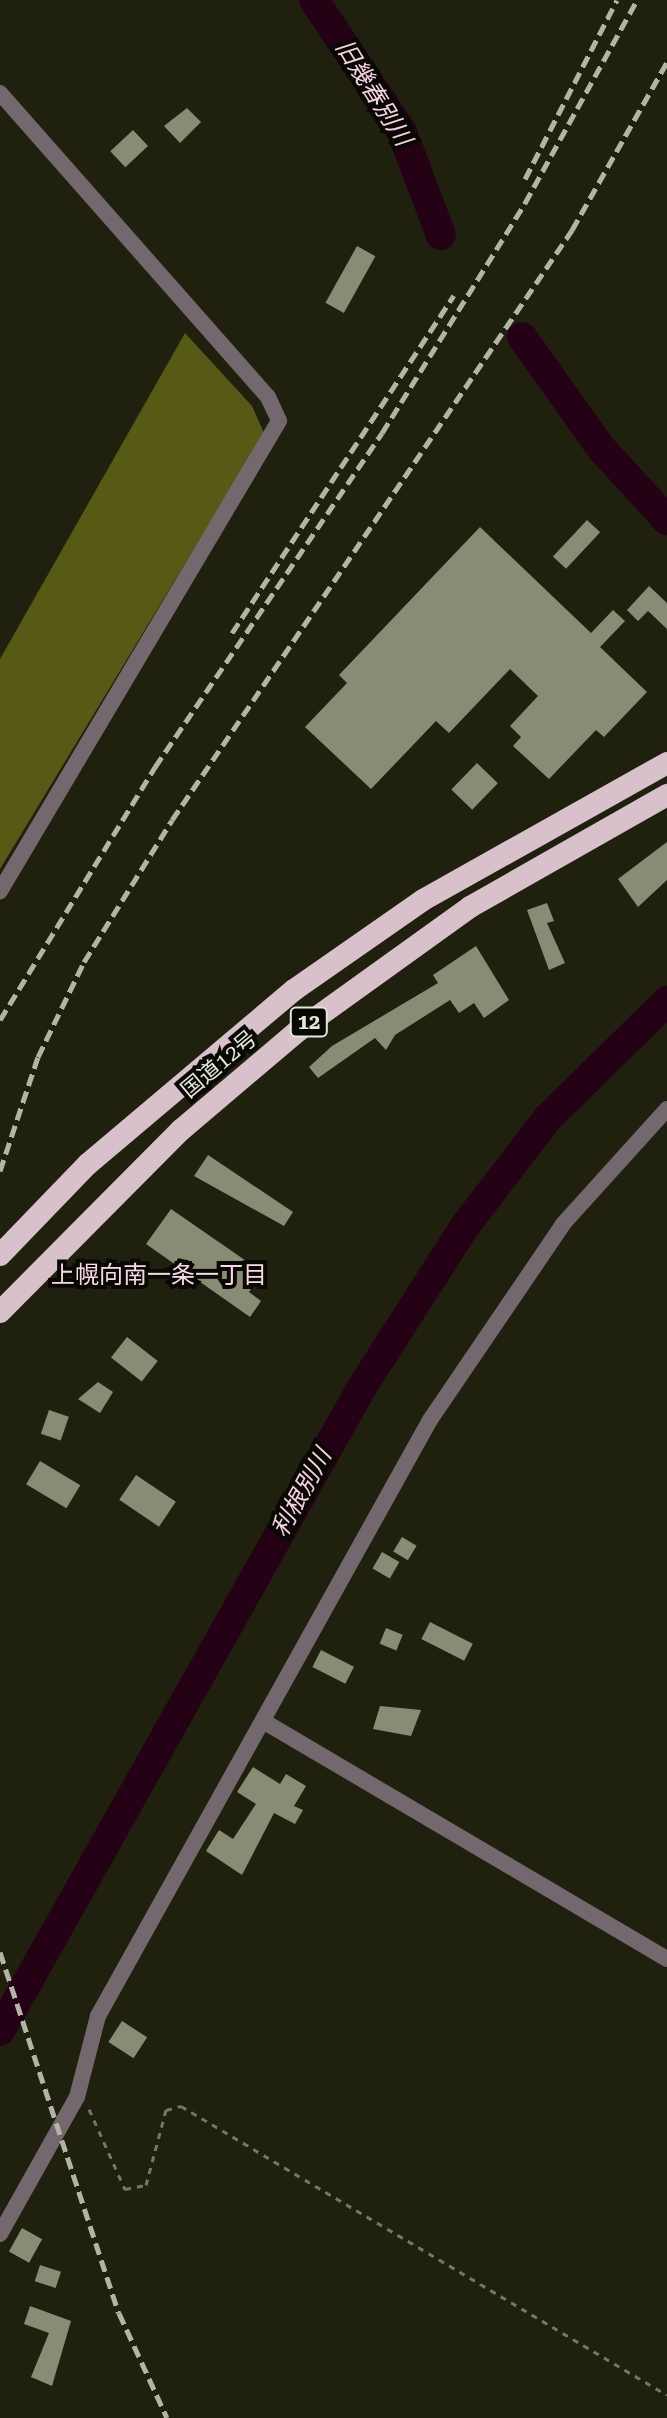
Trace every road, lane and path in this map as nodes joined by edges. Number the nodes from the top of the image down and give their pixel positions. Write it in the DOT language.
graph roads {
  1 [pos="0,93"];
  2 [pos="667,763"];
  3 [pos="667,795"];
  4 [pos="0,891"];
  5 [pos="667,1109"];
  6 [pos="0,1255"];
  7 [pos="0,1312"];
  8 [pos="263,1721"];
  9 [pos="667,1959"];
  10 [pos="79,2087"];
  11 [pos="0,2234"];
  12 [pos="667,2395"];
  1 -- 4 [label="street"];
  2 -- 6 [label="highway, 国道12号 / 12"];
  3 -- 7 [label="highway, 国道12号 / 12"];
  5 -- 8 [label="street"];
  8 -- 9 [label="street"];
  8 -- 10 [label="street"];
  10 -- 11 [label="street"];
  10 -- 12 [label="path"];
}
